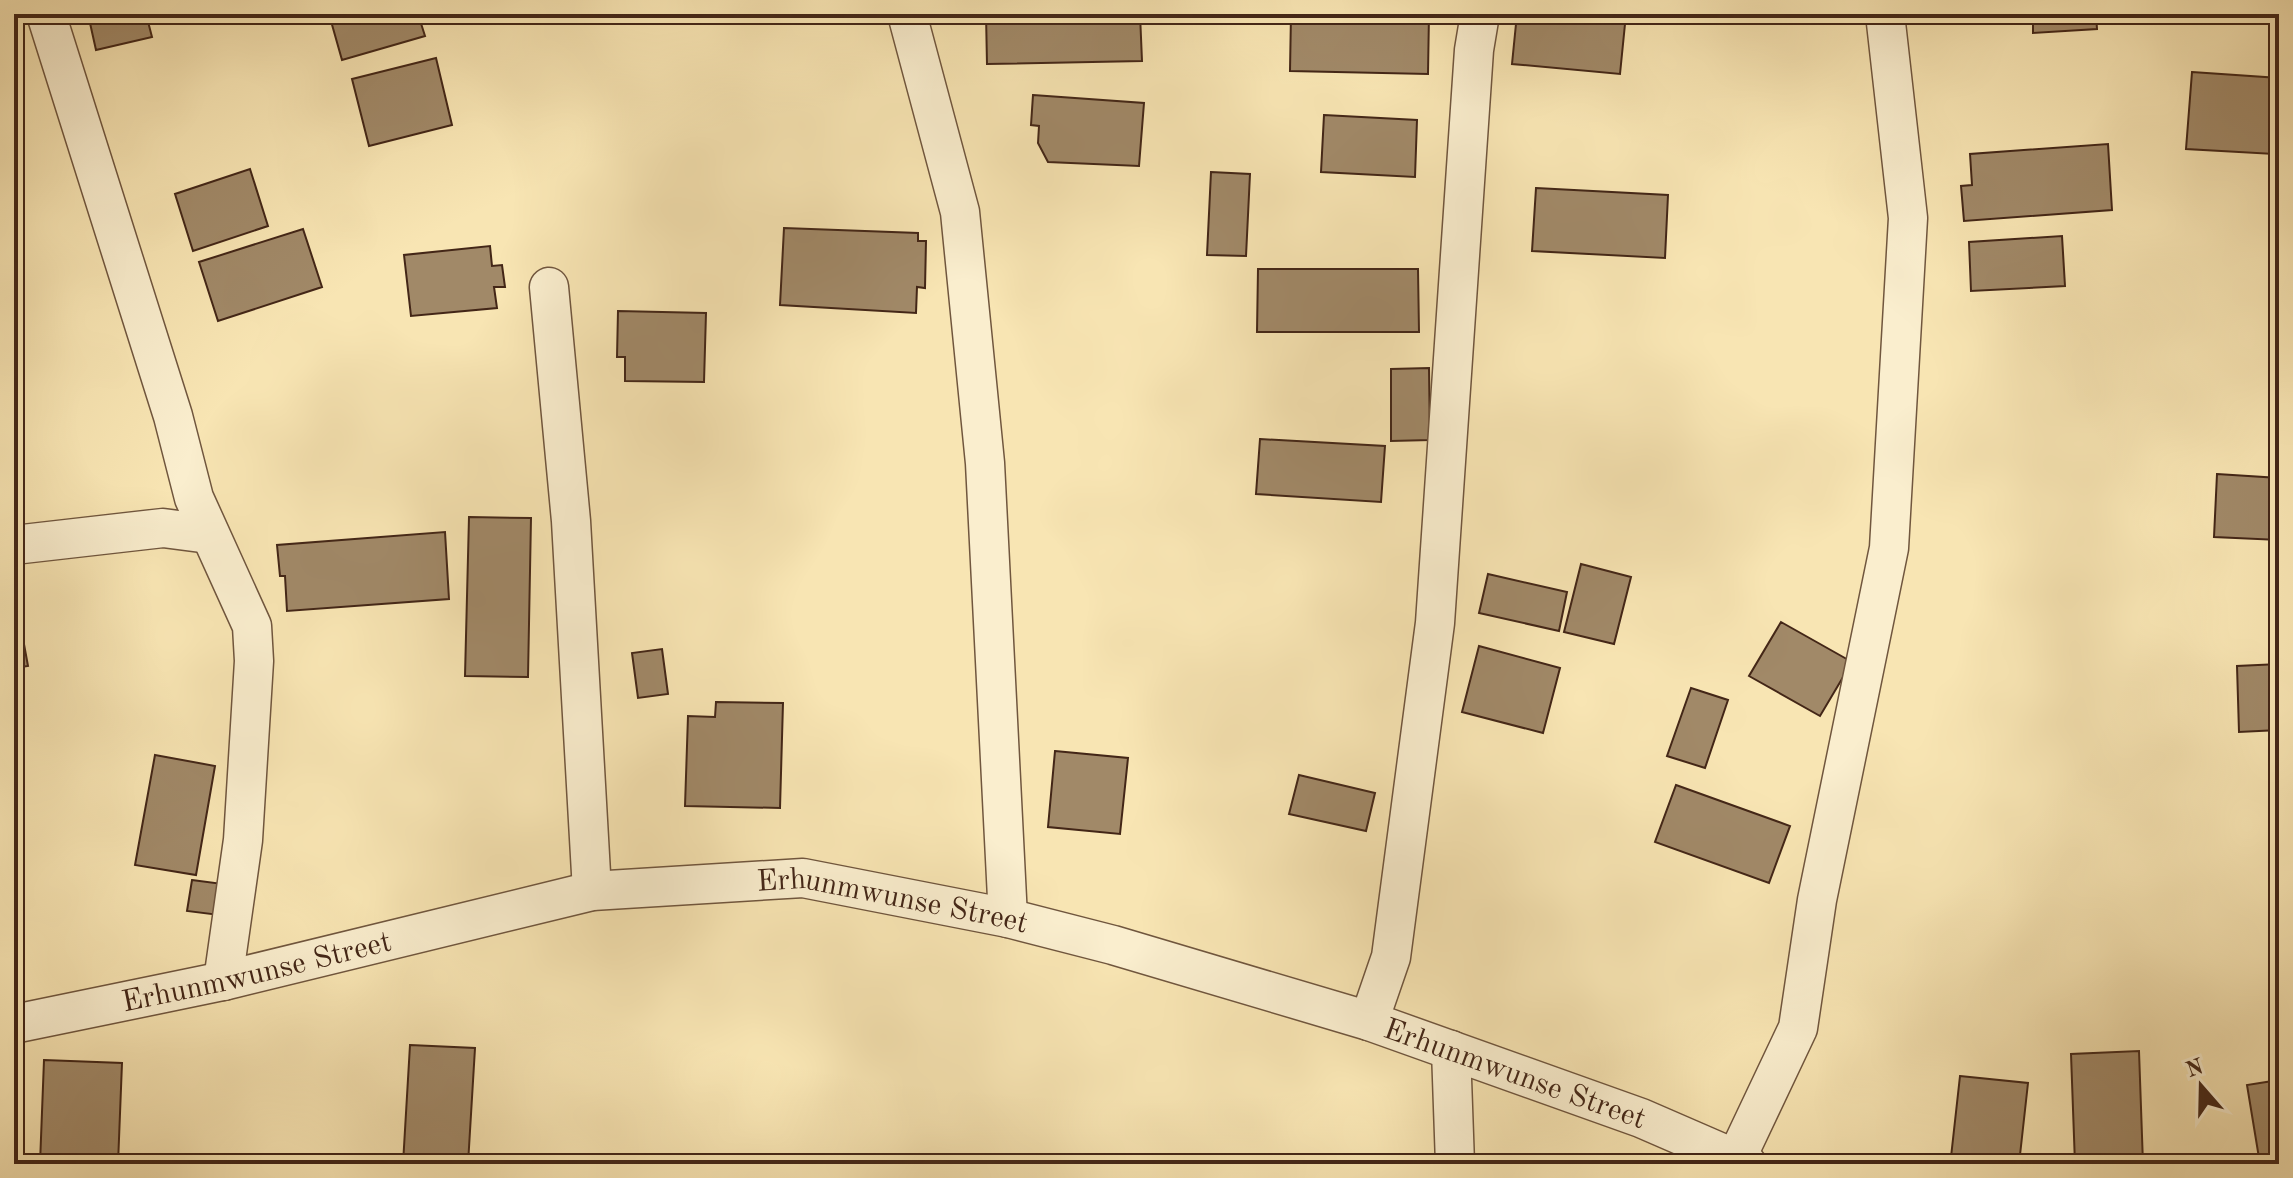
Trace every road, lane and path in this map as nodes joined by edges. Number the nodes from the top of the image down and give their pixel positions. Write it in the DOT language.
graph roads {
  1 [pos="46,14"];
  2 [pos="907,14"];
  3 [pos="1480,14"];
  4 [pos="1885,14"];
  5 [pos="549,287"];
  6 [pos="209,534"];
  7 [pos="14,545"];
  8 [pos="592,891"];
  9 [pos="1008,918"];
  10 [pos="223,981"];
  11 [pos="1369,1021"];
  12 [pos="14,1024"];
  13 [pos="1451,1050"];
  14 [pos="1742,1162"];
  15 [pos="1455,1164"];
  1 -- 6 [label="street"];
  2 -- 9 [label="street"];
  3 -- 11 [label="street"];
  4 -- 14 [label="street"];
  5 -- 8 [label="street"];
  6 -- 7 [label="street"];
  6 -- 10 [label="street"];
  8 -- 9 [label="street, Erhunmwunse Street"];
  8 -- 10 [label="street, Erhunmwunse Street"];
  9 -- 11 [label="street, Erhunmwunse Street"];
  10 -- 12 [label="street, Erhunmwunse Street"];
  11 -- 13 [label="street, Erhunmwunse Street"];
  13 -- 14 [label="street, Erhunmwunse Street"];
  13 -- 15 [label="street"];
}
